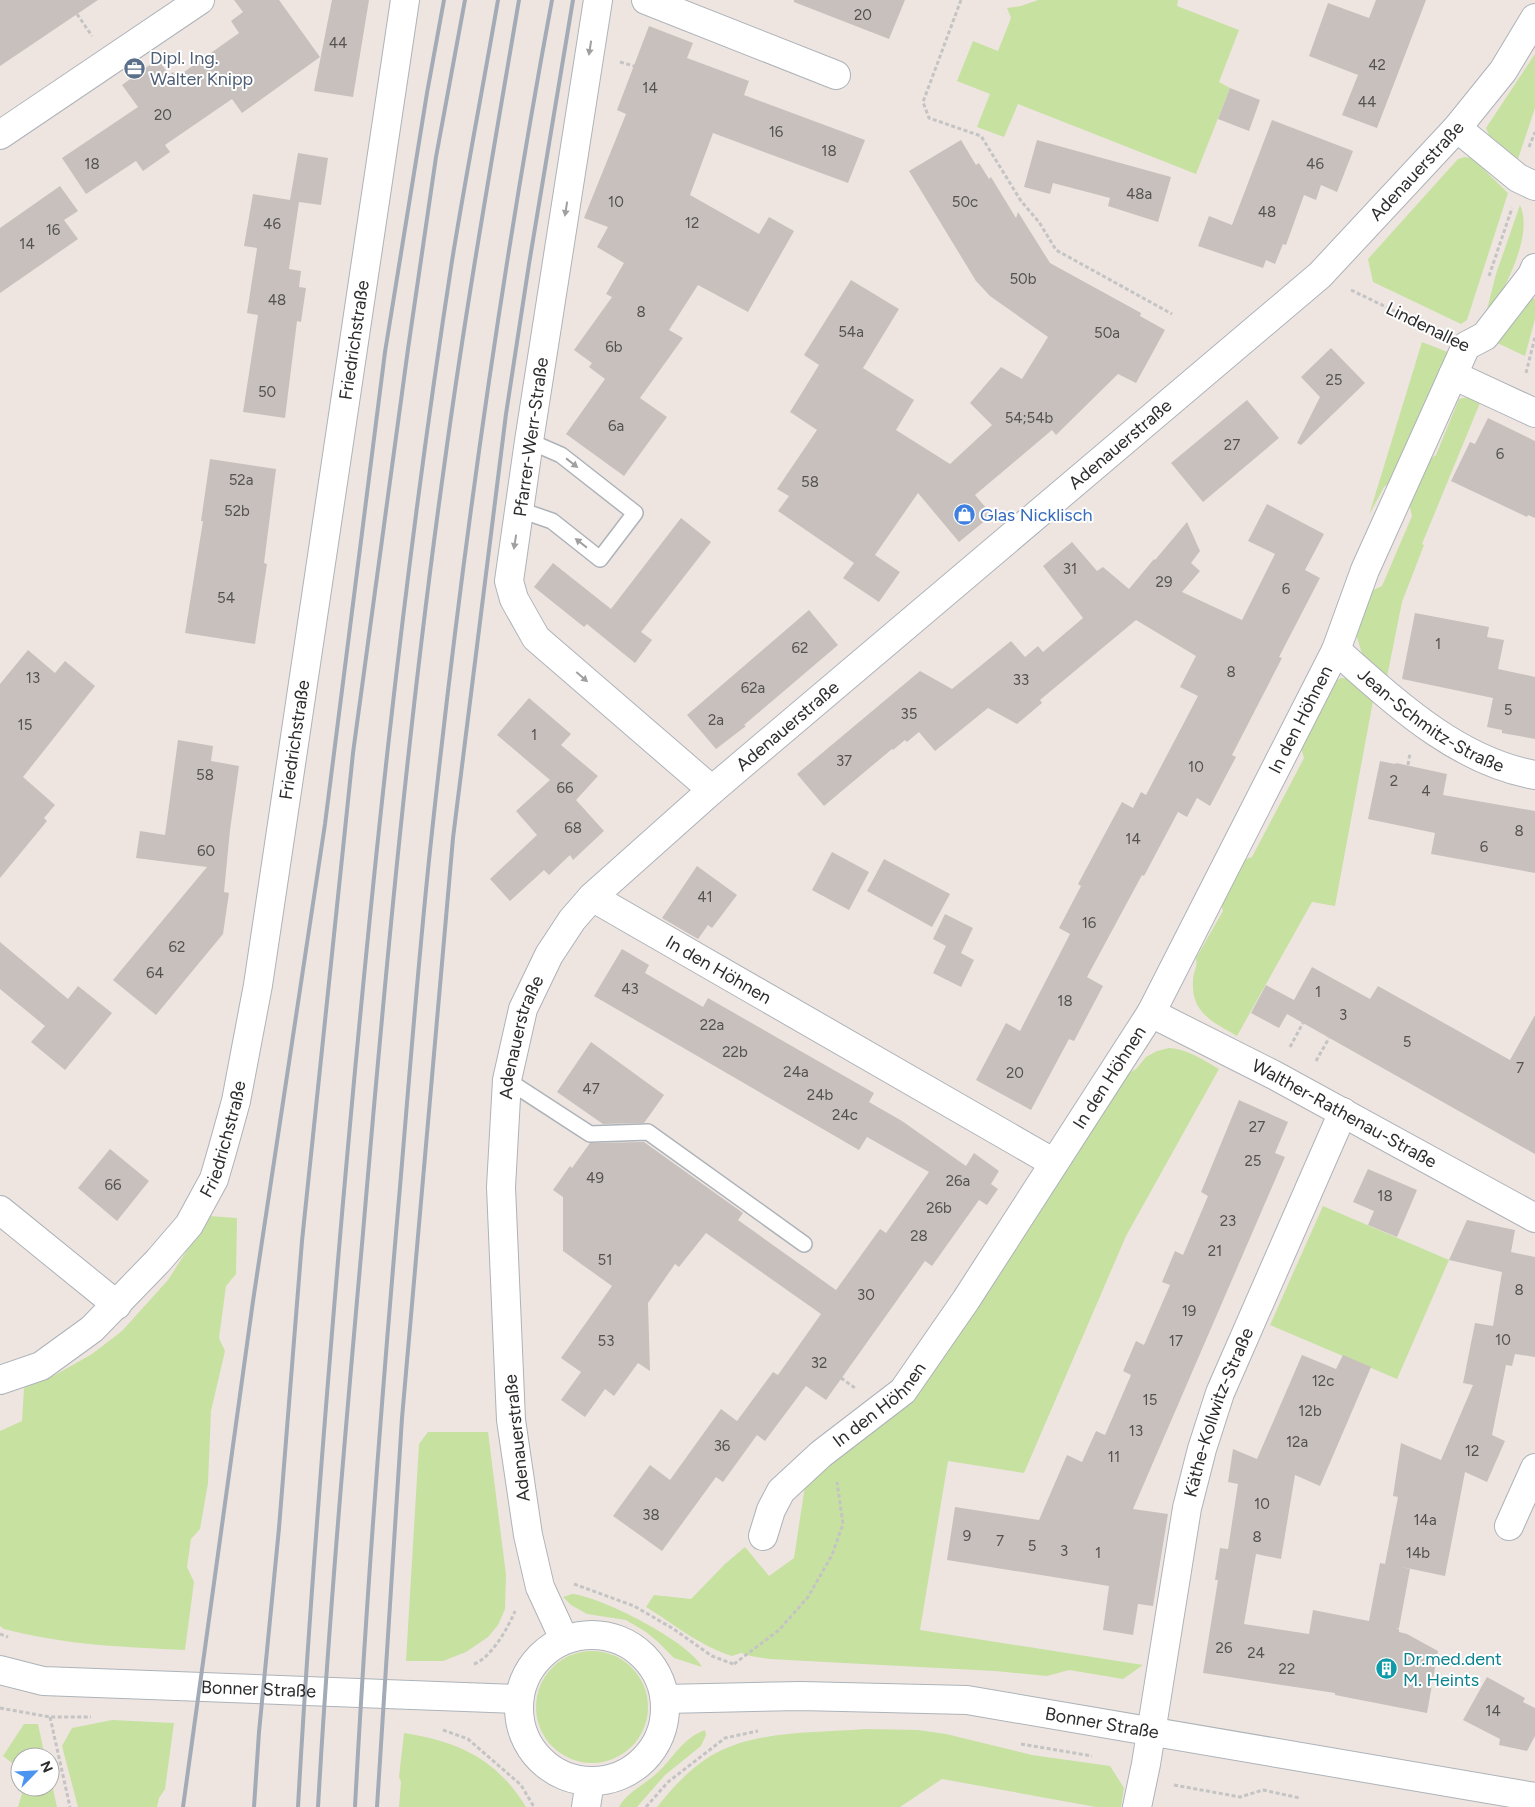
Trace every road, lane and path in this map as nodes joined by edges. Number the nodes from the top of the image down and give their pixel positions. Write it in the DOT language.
graph roads {
  1 [pos="200,0"];
  2 [pos="405,0"];
  3 [pos="598,0"];
  4 [pos="646,0"];
  5 [pos="961,0"];
  6 [pos="1535,18"];
  7 [pos="836,75"];
  8 [pos="1457,128"];
  9 [pos="0,136"];
  10 [pos="1526,182"];
  11 [pos="1534,273"];
  12 [pos="1320,275"];
  13 [pos="1487,281"];
  14 [pos="1172,314"];
  15 [pos="1535,337"];
  16 [pos="1466,346"];
  17 [pos="1518,370"];
  18 [pos="1526,374"];
  19 [pos="1454,375"];
  20 [pos="1530,376"];
  21 [pos="1535,413"];
  22 [pos="529,441"];
  23 [pos="520,510"];
  24 [pos="1336,650"];
  25 [pos="1535,775"];
  26 [pos="712,790"];
  27 [pos="592,897"];
  28 [pos="1151,1013"];
  29 [pos="507,1080"];
  30 [pos="1343,1112"];
  31 [pos="1054,1163"];
  32 [pos="0,1210"];
  33 [pos="1535,1218"];
  34 [pos="804,1244"];
  35 [pos="116,1305"];
  36 [pos="0,1380"];
  37 [pos="821,1454"];
  38 [pos="1535,1468"];
  39 [pos="1509,1526"];
  40 [pos="763,1536"];
  41 [pos="540,1587"];
  42 [pos="0,1634"];
  43 [pos="15,1639"];
  44 [pos="564,1639"];
  45 [pos="468,1667"];
  46 [pos="0,1670"];
  47 [pos="43,1681"];
  48 [pos="519,1699"];
  49 [pos="665,1699"];
  50 [pos="0,1708"];
  51 [pos="94,1716"];
  52 [pos="50,1717"];
  53 [pos="442,1730"];
  54 [pos="762,1730"];
  55 [pos="1152,1732"];
  56 [pos="1016,1743"];
  57 [pos="1144,1771"];
  58 [pos="588,1794"];
  59 [pos="1535,1797"];
  60 [pos="1300,1798"];
  61 [pos="70,1807"];
  62 [pos="534,1807"];
  63 [pos="646,1807"];
  64 [pos="1138,1807"];
  1 -- 9 [label="street"];
  2 -- 35 [label="street, Friedrichstraße"];
  3 -- 22 [label="street, Pfarrer-Werr-Straße, one-way"];
  4 -- 7 [label="street"];
  5 -- 14 [label="path"];
  6 -- 8 [label="street, Adenauerstraße"];
  8 -- 10 [label="street"];
  8 -- 12 [label="street, Adenauerstraße"];
  10 -- 13 [label="path"];
  11 -- 16 [label="street"];
  12 -- 16 [label="path, Lindenallee"];
  12 -- 26 [label="street, Adenauerstraße"];
  15 -- 18 [label="path"];
  16 -- 19 [label="street, In den Höhnen"];
  17 -- 18 [label="path"];
  18 -- 20 [label="path"];
  19 -- 21 [label="street, Lindenallee"];
  19 -- 24 [label="street, In den Höhnen"];
  22 -- 23 [label="street, Pfarrer-Werr-Straße"];
  22 -- 23 [label="lane, one-way"];
  23 -- 26 [label="street, Pfarrer-Werr-Straße, one-way"];
  24 -- 25 [label="street, Jean-Schmitz-Straße"];
  24 -- 28 [label="street, In den Höhnen"];
  26 -- 27 [label="street, Adenauerstraße"];
  27 -- 29 [label="street, Adenauerstraße"];
  27 -- 31 [label="street, In den Höhnen"];
  28 -- 30 [label="street, Walther-Rathenau-Straße"];
  28 -- 31 [label="street, In den Höhnen"];
  29 -- 34 [label="lane"];
  29 -- 41 [label="street, Adenauerstraße"];
  30 -- 33 [label="street, Walther-Rathenau-Straße"];
  30 -- 55 [label="street, Käthe-Kollwitz-Straße"];
  31 -- 37 [label="street, In den Höhnen"];
  32 -- 35 [label="street"];
  35 -- 36 [label="street, Friedrichstraße"];
  37 -- 40 [label="street, In den Höhnen"];
  37 -- 41 [label="path"];
  38 -- 39 [label="street"];
  41 -- 44 [label="street, Adenauerstraße"];
  41 -- 45 [label="path"];
  42 -- 43 [label="path"];
  44 -- 48 [label="street"];
  44 -- 49 [label="street"];
  46 -- 47 [label="street, Bonner Straße"];
  47 -- 48 [label="street, Bonner Straße"];
  47 -- 52 [label="path"];
  48 -- 58 [label="street"];
  49 -- 55 [label="street, Bonner Straße"];
  49 -- 58 [label="street"];
  50 -- 52 [label="path"];
  51 -- 52 [label="path"];
  52 -- 61 [label="path"];
  53 -- 62 [label="path"];
  54 -- 63 [label="path"];
  55 -- 57 [label="street, Käthe-Kollwitz-Straße"];
  55 -- 59 [label="street, Bonner Straße"];
  56 -- 57 [label="path"];
  57 -- 60 [label="path"];
  57 -- 64 [label="street, Käthe-Kollwitz-Straße"];
}
